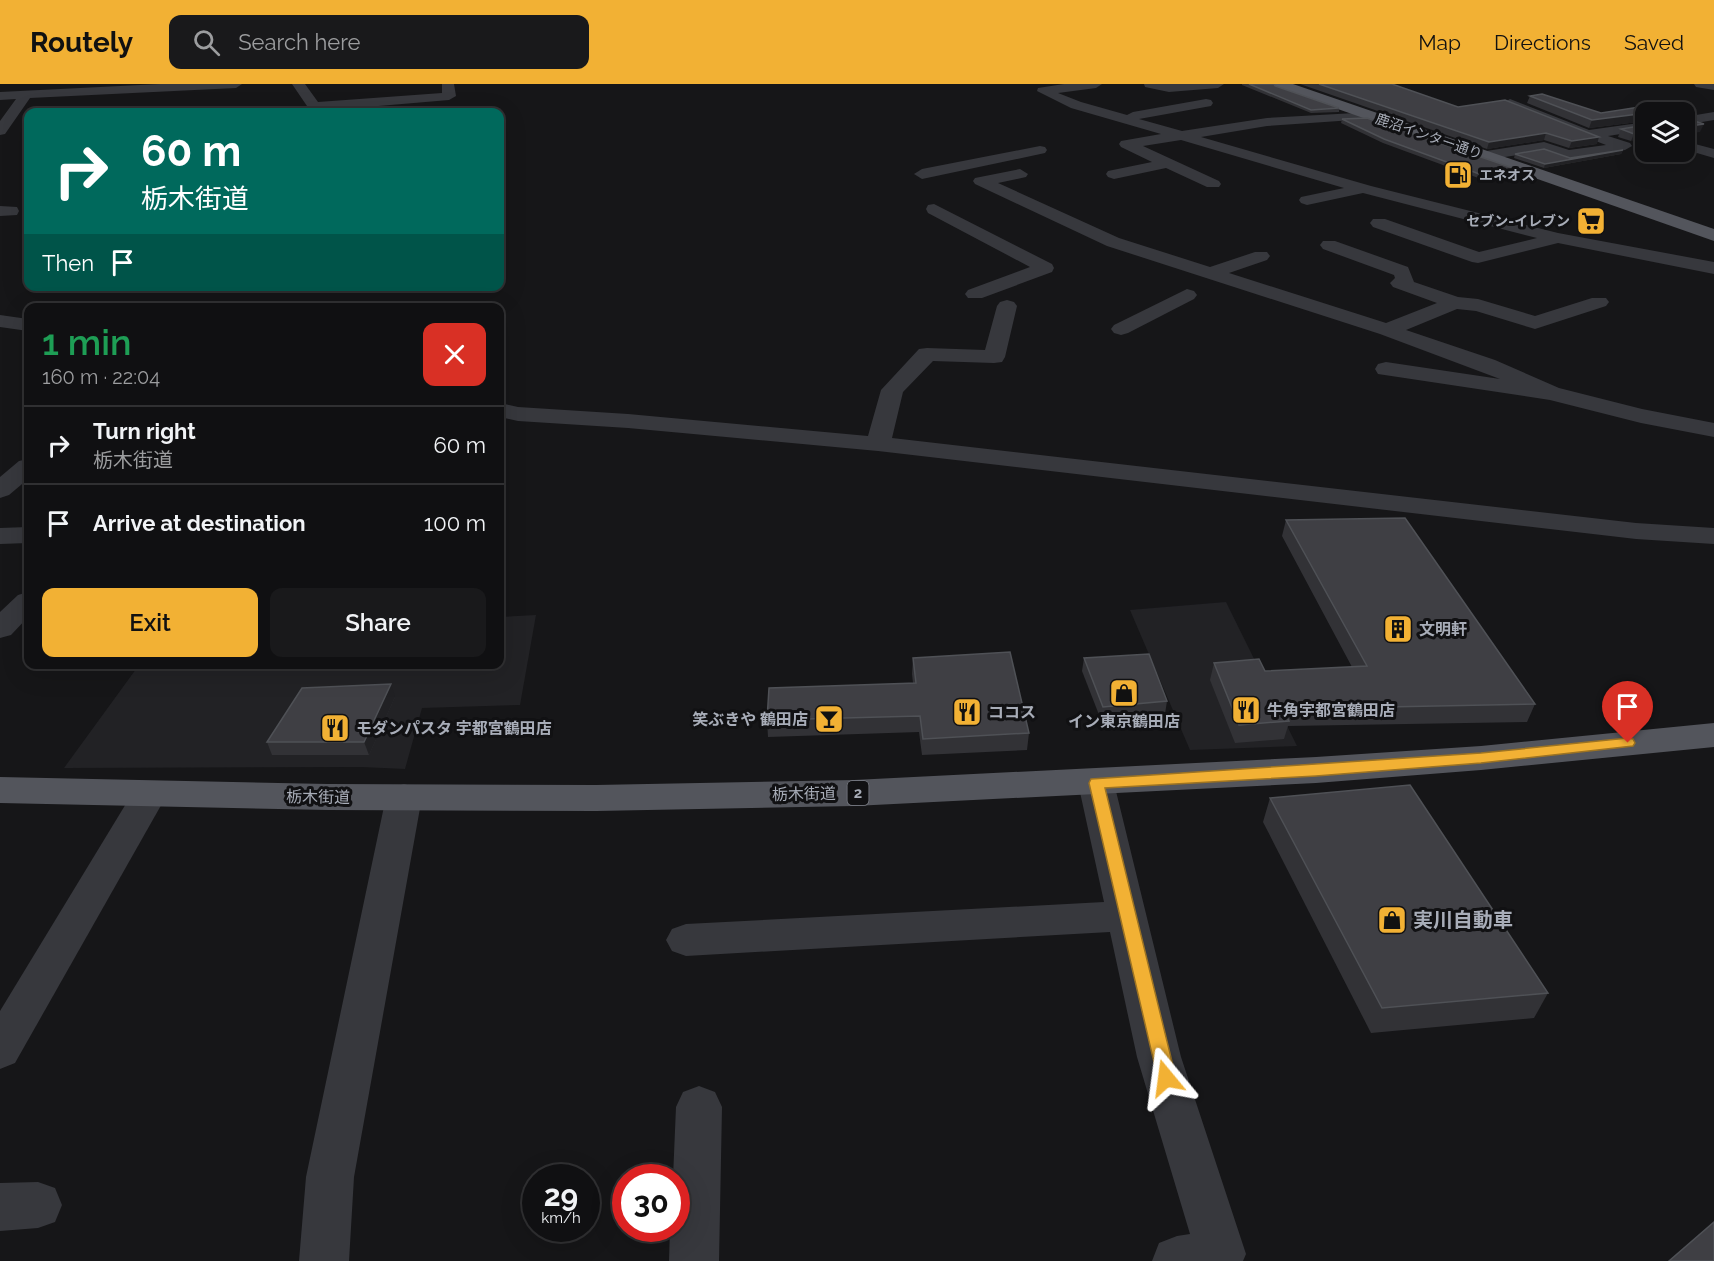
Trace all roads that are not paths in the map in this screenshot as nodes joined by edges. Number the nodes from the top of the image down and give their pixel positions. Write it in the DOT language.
graph roads {
  1 [pos="236,84"];
  2 [pos="298,84"];
  3 [pos="448,84"];
  4 [pos="1096,84"];
  5 [pos="1150,84"];
  6 [pos="1218,84"];
  7 [pos="1280,84"];
  8 [pos="1302,84"];
  9 [pos="1701,84"];
  10 [pos="0,86"];
  11 [pos="1714,86"];
  12 [pos="27,89"];
  13 [pos="0,96"];
  14 [pos="1206,103"];
  15 [pos="1510,103"];
  16 [pos="313,108"];
  17 [pos="324,108"];
  18 [pos="1368,115"];
  19 [pos="1714,116"];
  20 [pos="1123,118"];
  21 [pos="1695,119"];
  22 [pos="1635,128"];
  23 [pos="0,132"];
  24 [pos="1588,134"];
  25 [pos="1188,135"];
  26 [pos="1111,136"];
  27 [pos="1016,138"];
  28 [pos="1128,144"];
  29 [pos="1695,148"];
  30 [pos="1502,152"];
  31 [pos="1714,154"];
  32 [pos="1485,155"];
  33 [pos="1169,164"];
  34 [pos="922,174"];
  35 [pos="1020,174"];
  36 [pos="1114,174"];
  37 [pos="1213,184"];
  38 [pos="1365,189"];
  39 [pos="1307,200"];
  40 [pos="934,209"];
  41 [pos="1447,209"];
  42 [pos="1714,224"];
  43 [pos="1714,235"];
  44 [pos="1558,238"];
  45 [pos="1329,245"];
  46 [pos="1182,248"];
  47 [pos="1153,256"];
  48 [pos="1261,256"];
  49 [pos="1714,268"];
  50 [pos="1210,273"];
  51 [pos="975,294"];
  52 [pos="1187,296"];
  53 [pos="1599,302"];
  54 [pos="1455,303"];
  55 [pos="1007,306"];
  56 [pos="0,321"];
  57 [pos="24,324"];
  58 [pos="1121,329"];
  59 [pos="1387,330"];
  60 [pos="1386,369"];
  61 [pos="1551,393"];
  62 [pos="504,411"];
  63 [pos="1714,430"];
  64 [pos="878,444"];
  65 [pos="24,535"];
  66 [pos="0,536"];
  67 [pos="1714,536"];
  68 [pos="24,605"];
  69 [pos="0,628"];
  70 [pos="1714,735"];
  71 [pos="1096,783"];
  72 [pos="0,790"];
  73 [pos="150,793"];
  74 [pos="404,797"];
  75 [pos="1127,916"];
  76 [pos="686,940"];
  77 [pos="0,1050"];
  78 [pos="699,1107"];
  79 [pos="324,1261"];
  80 [pos="694,1261"];
  81 [pos="1177,1261"];
  1 -- 12 [label="street"];
  2 -- 16 [label="street"];
  3 -- 17 [label="street"];
  4 -- 20 [label="street"];
  5 -- 6 [label="street"];
  7 -- 18 [label="main road, 鹿沼インター通り"];
  8 -- 30 [label="main road, 鹿沼インター通り"];
  9 -- 11 [label="street"];
  10 -- 12 [label="street"];
  12 -- 13 [label="street"];
  12 -- 23 [label="street"];
  14 -- 20 [label="street"];
  15 -- 24 [label="street"];
  18 -- 25 [label="street"];
  18 -- 32 [label="main road, 鹿沼インター通り"];
  19 -- 21 [label="street"];
  20 -- 25 [label="street"];
  22 -- 24 [label="street"];
  24 -- 30 [label="street"];
  25 -- 28 [label="street"];
  25 -- 38 [label="street"];
  26 -- 28 [label="street"];
  27 -- 34 [label="street"];
  28 -- 33 [label="street"];
  29 -- 31 [label="street"];
  30 -- 32 [label="street"];
  30 -- 42 [label="main road, 鹿沼インター通り"];
  32 -- 43 [label="main road, 鹿沼インター通り"];
  33 -- 36 [label="street"];
  33 -- 37 [label="street"];
  35 -- 47 [label="street"];
  38 -- 39 [label="street"];
  38 -- 41 [label="street"];
  40 -- 51 [label="street"];
  41 -- 44 [label="street"];
  41 -- 44 [label="street"];
  44 -- 49 [label="street"];
  45 -- 54 [label="street"];
  46 -- 47 [label="street"];
  47 -- 50 [label="street"];
  48 -- 50 [label="street"];
  50 -- 59 [label="street"];
  52 -- 58 [label="street"];
  53 -- 54 [label="street"];
  54 -- 59 [label="street"];
  55 -- 64 [label="street"];
  56 -- 57 [label="street"];
  59 -- 61 [label="street"];
  60 -- 61 [label="street"];
  61 -- 63 [label="street"];
  62 -- 64 [label="street"];
  64 -- 67 [label="street"];
  65 -- 66 [label="street"];
  68 -- 69 [label="street"];
  70 -- 71 [label="main road, 栃木街道 / 2"];
  71 -- 74 [label="main road, 栃木街道 / 2"];
  71 -- 75 [label="street"];
  72 -- 73 [label="main road, 栃木街道 / 2"];
  73 -- 74 [label="main road, 栃木街道 / 2"];
  73 -- 77 [label="street"];
  74 -- 79 [label="street"];
  75 -- 76 [label="street"];
  75 -- 81 [label="street"];
  78 -- 80 [label="street"];
}
